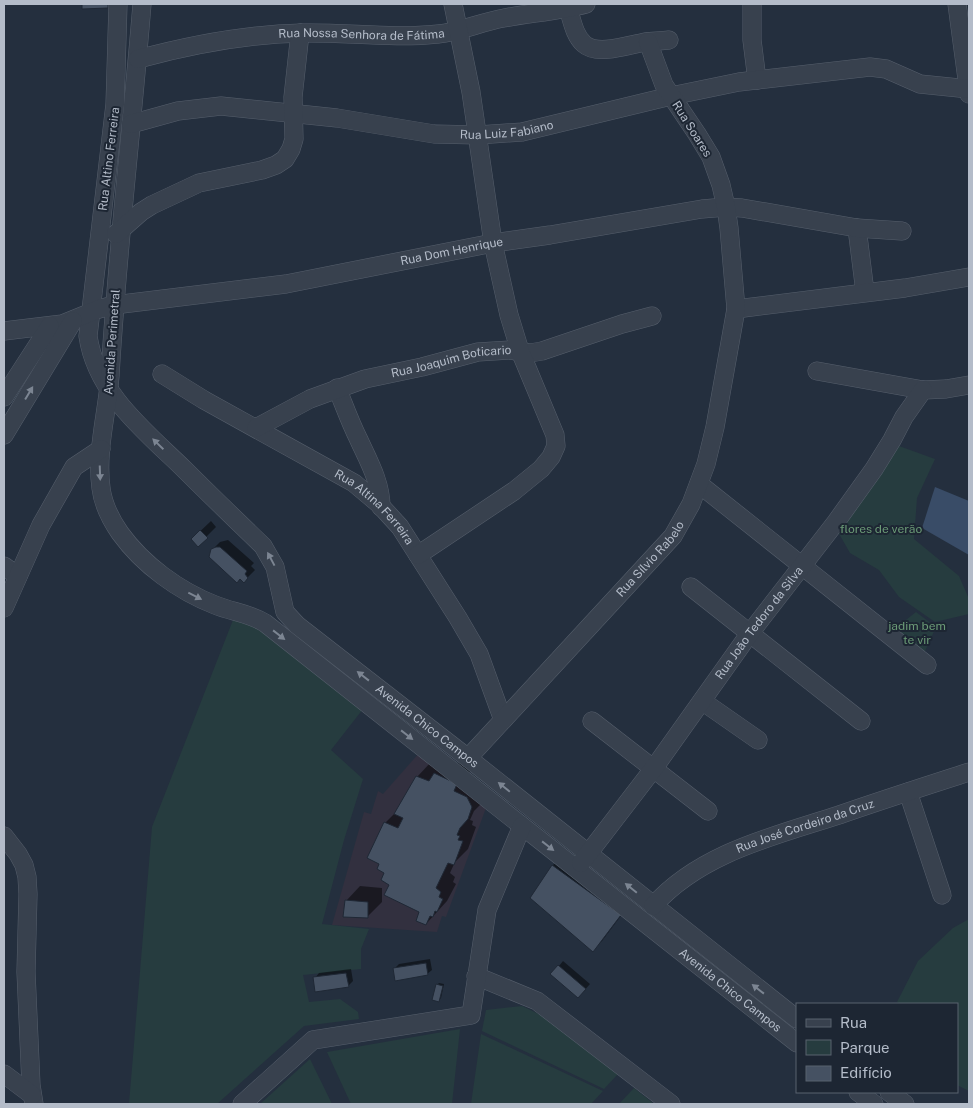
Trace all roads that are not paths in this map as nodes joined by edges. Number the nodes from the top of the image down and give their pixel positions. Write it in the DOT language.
graph roads {
  1 [pos="118,4"];
  2 [pos="142,4"];
  3 [pos="453,4"];
  4 [pos="586,4"];
  5 [pos="752,4"];
  6 [pos="568,8"];
  7 [pos="962,8"];
  8 [pos="521,9"];
  9 [pos="458,31"];
  10 [pos="300,33"];
  11 [pos="669,40"];
  12 [pos="648,42"];
  13 [pos="138,59"];
  14 [pos="757,80"];
  15 [pos="969,91"];
  16 [pos="671,96"];
  17 [pos="116,104"];
  18 [pos="133,104"];
  19 [pos="293,113"];
  20 [pos="132,124"];
  21 [pos="478,135"];
  22 [pos="726,207"];
  23 [pos="857,228"];
  24 [pos="120,230"];
  25 [pos="902,231"];
  26 [pos="493,243"];
  27 [pos="98,248"];
  28 [pos="969,277"];
  29 [pos="865,292"];
  30 [pos="114,306"];
  31 [pos="736,309"];
  32 [pos="90,313"];
  33 [pos="652,316"];
  34 [pos="73,321"];
  35 [pos="50,326"];
  36 [pos="4,331"];
  37 [pos="520,351"];
  38 [pos="817,372"];
  39 [pos="162,374"];
  40 [pos="969,385"];
  41 [pos="337,388"];
  42 [pos="109,390"];
  43 [pos="924,390"];
  44 [pos="4,398"];
  45 [pos="256,428"];
  46 [pos="4,435"];
  47 [pos="101,449"];
  48 [pos="699,484"];
  49 [pos="381,507"];
  50 [pos="418,555"];
  51 [pos="802,566"];
  52 [pos="11,571"];
  53 [pos="690,587"];
  54 [pos="4,608"];
  55 [pos="237,611"];
  56 [pos="750,633"];
  57 [pos="927,665"];
  58 [pos="390,697"];
  59 [pos="702,701"];
  60 [pos="378,712"];
  61 [pos="503,720"];
  62 [pos="592,721"];
  63 [pos="861,721"];
  64 [pos="758,740"];
  65 [pos="468,758"];
  66 [pos="654,768"];
  67 [pos="969,772"];
  68 [pos="908,792"];
  69 [pos="708,811"];
  70 [pos="522,826"];
  71 [pos="4,836"];
  72 [pos="588,853"];
  73 [pos="577,869"];
  74 [pos="942,895"];
  75 [pos="653,906"];
  76 [pos="476,976"];
  77 [pos="796,1018"];
  78 [pos="796,1042"];
  79 [pos="4,1074"];
  80 [pos="859,1093"];
  81 [pos="890,1093"];
  82 [pos="33,1100"];
  83 [pos="242,1104"];
  84 [pos="671,1104"];
  85 [pos="874,1104"];
  86 [pos="905,1104"];
  1 -- 17 [label="street, Rua Altino Ferreira"];
  2 -- 13 [label="street, Avenida Perimetral"];
  3 -- 9 [label="street"];
  4 -- 6 [label="street, Rua Nossa Senhora de Fátima"];
  5 -- 14 [label="street"];
  6 -- 8 [label="street, Rua Nossa Senhora de Fátima"];
  6 -- 12 [label="street"];
  7 -- 15 [label="street"];
  8 -- 9 [label="street, Rua Nossa Senhora de Fátima"];
  9 -- 10 [label="street, Rua Nossa Senhora de Fátima"];
  9 -- 21 [label="street"];
  10 -- 13 [label="street, Rua Nossa Senhora de Fátima"];
  10 -- 19 [label="street"];
  11 -- 12 [label="street"];
  12 -- 16 [label="street, Rua Soares"];
  13 -- 18 [label="street, Avenida Perimetral"];
  14 -- 15 [label="street, Rua Luiz Fabiano"];
  14 -- 16 [label="street, Rua Luiz Fabiano"];
  16 -- 21 [label="street, Rua Luiz Fabiano"];
  16 -- 22 [label="street, Rua Soares"];
  17 -- 18 [label="street"];
  17 -- 27 [label="street, Rua Altino Ferreira"];
  18 -- 20 [label="street, Avenida Perimetral"];
  19 -- 20 [label="street, Rua Luiz Fabiano"];
  19 -- 21 [label="street, Rua Luiz Fabiano"];
  19 -- 24 [label="street"];
  20 -- 24 [label="street, Avenida Perimetral"];
  21 -- 26 [label="street"];
  22 -- 23 [label="street, Rua Dom Henrique"];
  22 -- 26 [label="street, Rua Dom Henrique"];
  22 -- 31 [label="street, Rua Soares"];
  23 -- 25 [label="street, Rua Dom Henrique"];
  23 -- 29 [label="street"];
  24 -- 27 [label="street"];
  24 -- 30 [label="street, Avenida Perimetral"];
  26 -- 30 [label="street, Rua Dom Henrique"];
  26 -- 37 [label="street"];
  27 -- 32 [label="street, Rua Altino Ferreira"];
  28 -- 29 [label="street"];
  29 -- 31 [label="street"];
  30 -- 32 [label="street, Rua Dom Henrique"];
  30 -- 42 [label="street, Avenida Perimetral"];
  31 -- 48 [label="street, Rua Sílvio Rabelo"];
  32 -- 34 [label="street, Rua Dom Henrique"];
  32 -- 42 [label="street, Avenida Chico Campos"];
  33 -- 37 [label="street, Rua Joaquim Boticario"];
  34 -- 35 [label="street, Rua Dom Henrique"];
  46 -- 34 [label="street, one-way"];
  35 -- 36 [label="street, Rua Dom Henrique"];
  35 -- 44 [label="street"];
  37 -- 41 [label="street, Rua Joaquim Boticario"];
  37 -- 50 [label="street"];
  38 -- 43 [label="street"];
  39 -- 45 [label="street, Rua Altina Ferreira"];
  40 -- 43 [label="street"];
  41 -- 45 [label="street, Rua Joaquim Boticario"];
  41 -- 49 [label="street"];
  42 -- 47 [label="street, Avenida Perimetral"];
  58 -- 42 [label="street, Avenida Chico Campos, one-way"];
  43 -- 51 [label="street, Rua João Tedoro da Silva"];
  45 -- 49 [label="street, Rua Altina Ferreira"];
  47 -- 52 [label="street"];
  47 -- 55 [label="street, Avenida Perimetral, one-way"];
  48 -- 51 [label="street"];
  48 -- 61 [label="street, Rua Sílvio Rabelo"];
  49 -- 50 [label="street, Rua Altina Ferreira"];
  50 -- 61 [label="street, Rua Altina Ferreira"];
  51 -- 56 [label="street, Rua João Tedoro da Silva"];
  51 -- 57 [label="street"];
  52 -- 54 [label="street"];
  53 -- 56 [label="street"];
  55 -- 60 [label="street, Avenida Chico Campos, one-way"];
  56 -- 59 [label="street, Rua João Tedoro da Silva"];
  56 -- 63 [label="street"];
  58 -- 60 [label="street"];
  58 -- 65 [label="street, Avenida Chico Campos"];
  59 -- 64 [label="street"];
  59 -- 66 [label="street, Rua João Tedoro da Silva"];
  60 -- 70 [label="street, Avenida Chico Campos, one-way"];
  61 -- 65 [label="street, Rua Sílvio Rabelo"];
  62 -- 66 [label="street"];
  72 -- 65 [label="street, Avenida Chico Campos, one-way"];
  66 -- 69 [label="street"];
  66 -- 72 [label="street, Rua João Tedoro da Silva"];
  67 -- 68 [label="street, Rua José Cordeiro da Cruz"];
  68 -- 74 [label="street"];
  68 -- 75 [label="street, Rua José Cordeiro da Cruz"];
  70 -- 73 [label="street, Avenida Chico Campos, one-way"];
  70 -- 76 [label="street"];
  71 -- 82 [label="street"];
  72 -- 73 [label="street, Rua João Tedoro da Silva"];
  75 -- 72 [label="street, Avenida Chico Campos, one-way"];
  73 -- 78 [label="street, Avenida Chico Campos"];
  77 -- 75 [label="street, Avenida Chico Campos, one-way"];
  76 -- 83 [label="street"];
  76 -- 84 [label="street"];
  79 -- 82 [label="street"];
  80 -- 85 [label="street"];
  81 -- 86 [label="street"];
}
